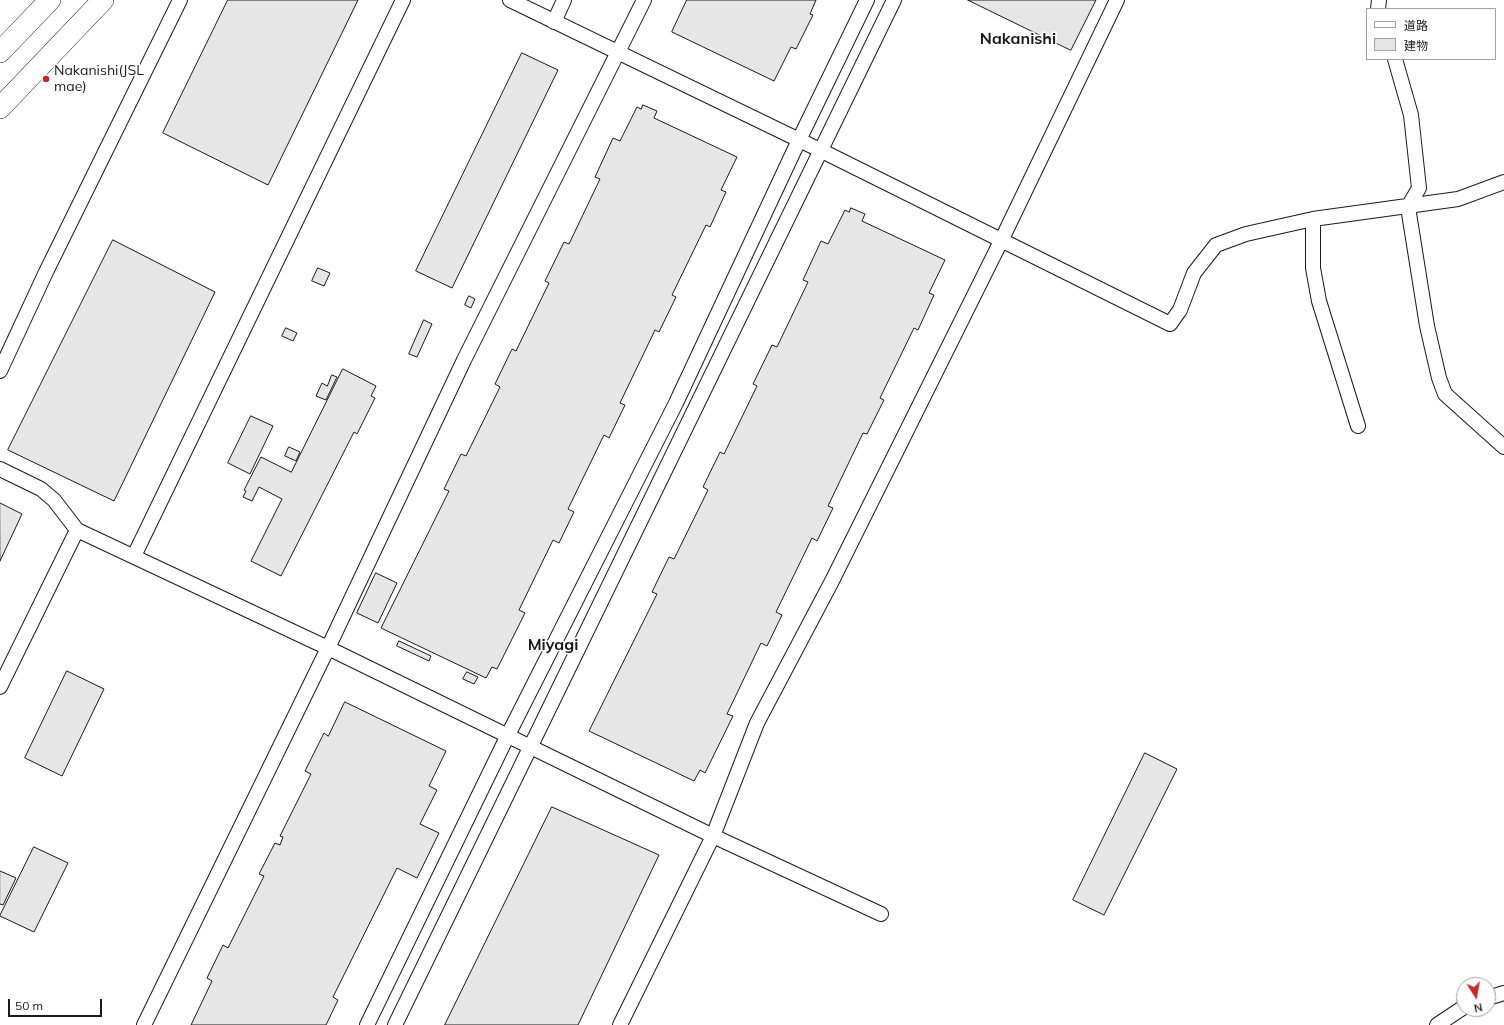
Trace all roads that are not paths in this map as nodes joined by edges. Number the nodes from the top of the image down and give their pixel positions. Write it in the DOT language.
graph roads {
  1 [pos="50,0"];
  2 [pos="103,0"];
  3 [pos="180,0"];
  4 [pos="404,0"];
  5 [pos="510,0"];
  6 [pos="564,0"];
  7 [pos="644,0"];
  8 [pos="866,0"];
  9 [pos="894,0"];
  10 [pos="1117,0"];
  11 [pos="554,22"];
  12 [pos="0,52"];
  13 [pos="618,53"];
  14 [pos="1395,60"];
  15 [pos="0,108"];
  16 [pos="799,140"];
  17 [pos="822,151"];
  18 [pos="1504,182"];
  19 [pos="1408,207"];
  20 [pos="1313,219"];
  21 [pos="1002,239"];
  22 [pos="0,371"];
  23 [pos="1358,426"];
  24 [pos="1504,447"];
  25 [pos="0,469"];
  26 [pos="77,530"];
  27 [pos="134,556"];
  28 [pos="328,648"];
  29 [pos="0,687"];
  30 [pos="507,737"];
  31 [pos="530,748"];
  32 [pos="713,836"];
  33 [pos="881,914"];
  34 [pos="1456,1012"];
  35 [pos="144,1025"];
  36 [pos="367,1025"];
  37 [pos="395,1025"];
  38 [pos="620,1025"];
  39 [pos="1437,1025"];
  1 -- 12 [label="highway"];
  2 -- 15 [label="highway"];
  3 -- 22 [label="lane"];
  4 -- 27 [label="lane"];
  5 -- 11 [label="lane"];
  6 -- 11 [label="lane"];
  7 -- 13 [label="lane"];
  8 -- 16 [label="lane"];
  9 -- 17 [label="lane"];
  10 -- 21 [label="lane"];
  11 -- 13 [label="lane"];
  13 -- 16 [label="lane"];
  13 -- 28 [label="lane"];
  14 -- 19 [label="lane"];
  16 -- 17 [label="lane"];
  16 -- 30 [label="lane"];
  17 -- 21 [label="lane"];
  17 -- 31 [label="lane"];
  18 -- 19 [label="lane"];
  19 -- 20 [label="lane"];
  19 -- 24 [label="lane"];
  20 -- 21 [label="lane"];
  20 -- 23 [label="lane"];
  21 -- 32 [label="lane"];
  25 -- 26 [label="lane"];
  26 -- 27 [label="lane"];
  26 -- 29 [label="lane"];
  27 -- 28 [label="lane"];
  28 -- 30 [label="lane"];
  28 -- 35 [label="lane"];
  30 -- 31 [label="lane"];
  30 -- 36 [label="lane"];
  31 -- 32 [label="lane"];
  31 -- 37 [label="lane"];
  32 -- 33 [label="lane"];
  32 -- 38 [label="lane"];
  34 -- 39 [label="lane"];
}
